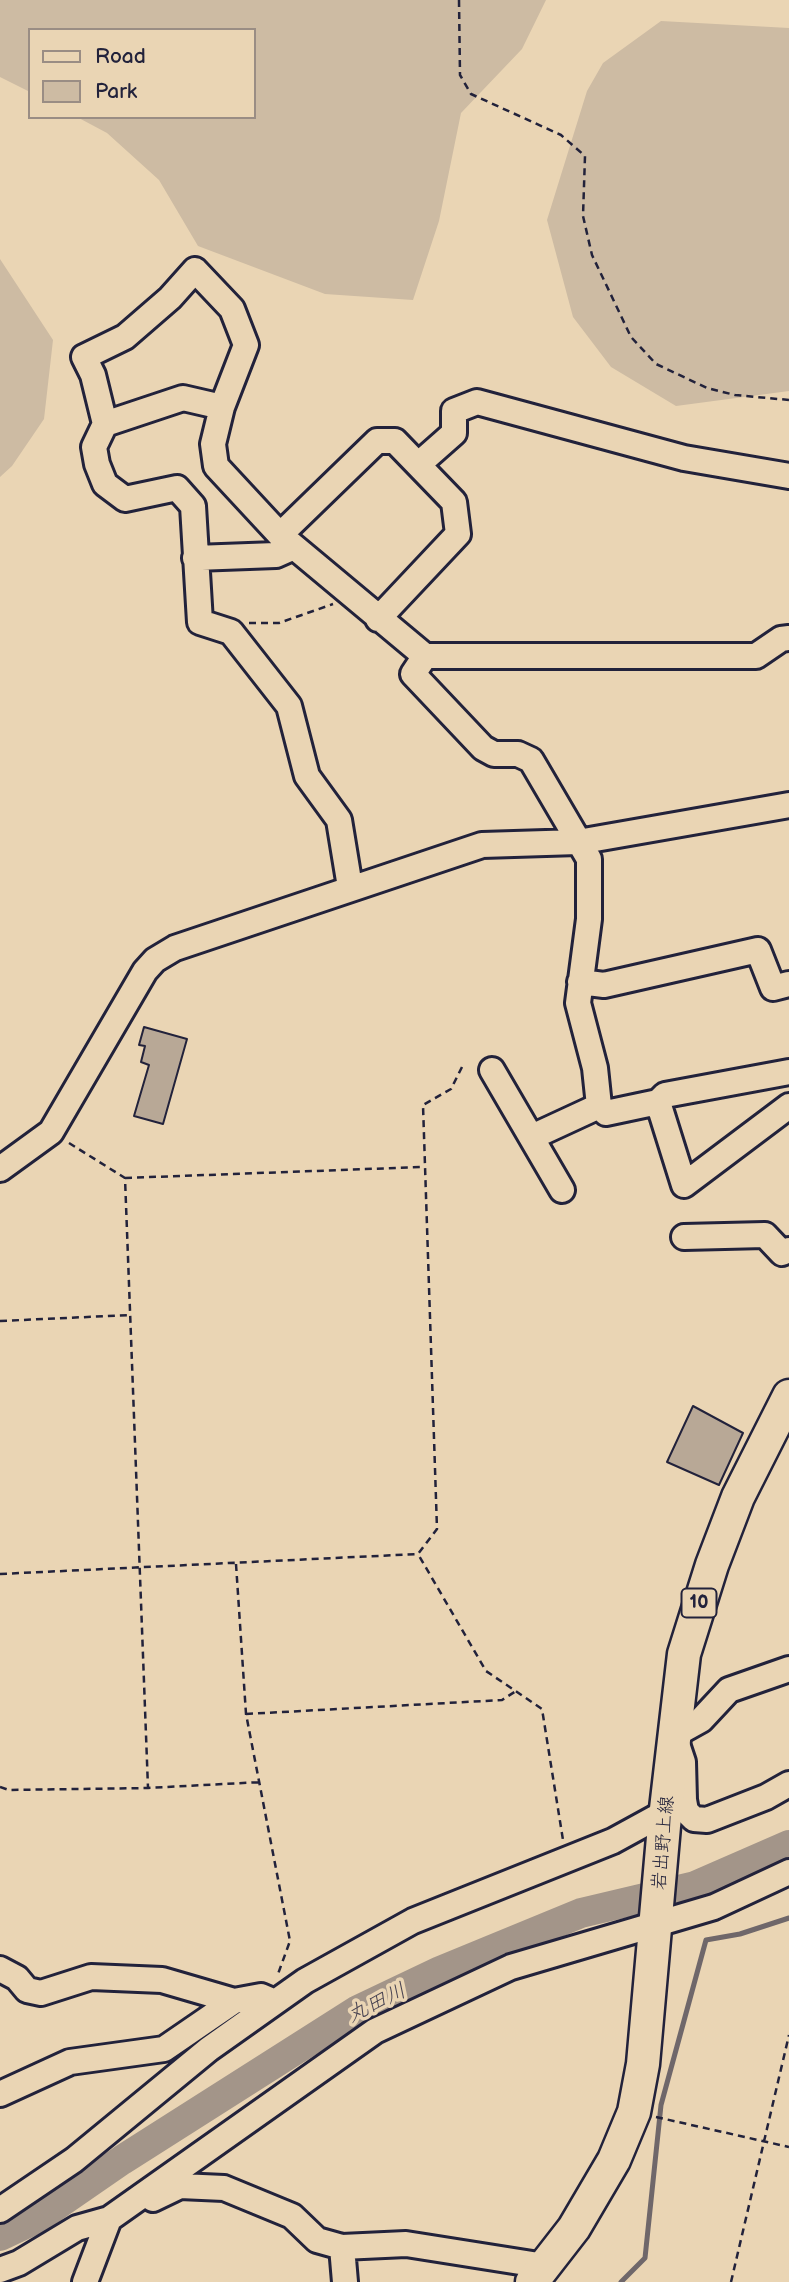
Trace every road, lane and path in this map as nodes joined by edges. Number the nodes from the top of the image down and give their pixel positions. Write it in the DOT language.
graph roads {
  1 [pos="459,0"];
  2 [pos="789,400"];
  3 [pos="222,407"];
  4 [pos="105,424"];
  5 [pos="420,463"];
  6 [pos="789,476"];
  7 [pos="287,541"];
  8 [pos="195,558"];
  9 [pos="348,592"];
  10 [pos="378,619"];
  11 [pos="231,632"];
  12 [pos="789,638"];
  13 [pos="425,656"];
  14 [pos="789,805"];
  15 [pos="578,842"];
  16 [pos="350,887"];
  17 [pos="580,982"];
  18 [pos="789,984"];
  19 [pos="462,1067"];
  20 [pos="492,1070"];
  21 [pos="789,1072"];
  22 [pos="658,1102"];
  23 [pos="599,1106"];
  24 [pos="789,1106"];
  25 [pos="51,1132"];
  26 [pos="532,1137"];
  27 [pos="424,1167"];
  28 [pos="0,1170"];
  29 [pos="125,1178"];
  30 [pos="562,1190"];
  31 [pos="684,1237"];
  32 [pos="789,1250"];
  33 [pos="130,1315"];
  34 [pos="0,1321"];
  35 [pos="789,1396"];
  36 [pos="418,1554"];
  37 [pos="236,1564"];
  38 [pos="140,1569"];
  39 [pos="0,1574"];
  40 [pos="787,1671"];
  41 [pos="516,1691"];
  42 [pos="246,1714"];
  43 [pos="674,1735"];
  44 [pos="261,1782"];
  45 [pos="789,1784"];
  46 [pos="0,1787"];
  47 [pos="148,1788"];
  48 [pos="665,1819"];
  49 [pos="566,1860"];
  50 [pos="789,1872"];
  51 [pos="657,1922"];
  52 [pos="0,1969"];
  53 [pos="234,2001"];
  54 [pos="275,2002"];
  55 [pos="789,2035"];
  56 [pos="0,2094"];
  57 [pos="634,2112"];
  58 [pos="764,2141"];
  59 [pos="789,2147"];
  60 [pos="135,2199"];
  61 [pos="0,2210"];
  62 [pos="109,2219"];
  63 [pos="342,2247"];
  64 [pos="0,2270"];
  65 [pos="539,2274"];
  66 [pos="85,2282"];
  67 [pos="345,2282"];
  68 [pos="730,2282"];
  1 -- 2 [label="path"];
  3 -- 4 [label="street"];
  3 -- 4 [label="street"];
  3 -- 7 [label="street"];
  4 -- 8 [label="street"];
  5 -- 6 [label="street"];
  5 -- 7 [label="street"];
  5 -- 10 [label="street"];
  7 -- 8 [label="street"];
  7 -- 9 [label="street"];
  8 -- 11 [label="street"];
  9 -- 10 [label="street"];
  9 -- 11 [label="path"];
  10 -- 13 [label="street"];
  11 -- 16 [label="street"];
  12 -- 13 [label="street"];
  13 -- 15 [label="street"];
  14 -- 15 [label="street"];
  15 -- 16 [label="street"];
  15 -- 17 [label="street"];
  16 -- 25 [label="street"];
  17 -- 18 [label="street"];
  17 -- 23 [label="street"];
  19 -- 27 [label="path"];
  20 -- 26 [label="street"];
  21 -- 22 [label="street"];
  22 -- 23 [label="street"];
  22 -- 24 [label="street"];
  23 -- 26 [label="street"];
  25 -- 28 [label="street"];
  25 -- 29 [label="path"];
  26 -- 30 [label="street"];
  27 -- 29 [label="path"];
  27 -- 36 [label="path"];
  29 -- 33 [label="path"];
  31 -- 32 [label="street"];
  33 -- 34 [label="path"];
  33 -- 38 [label="path"];
  35 -- 43 [label="main road, 岩出野上線 / 10"];
  36 -- 37 [label="path"];
  36 -- 41 [label="path"];
  37 -- 38 [label="path"];
  37 -- 42 [label="path"];
  38 -- 39 [label="path"];
  38 -- 47 [label="path"];
  40 -- 43 [label="street"];
  41 -- 42 [label="path"];
  41 -- 49 [label="path"];
  42 -- 44 [label="path"];
  43 -- 45 [label="street"];
  43 -- 48 [label="main road, 岩出野上線 / 10"];
  44 -- 47 [label="path"];
  44 -- 54 [label="path"];
  46 -- 47 [label="path"];
  48 -- 49 [label="street"];
  48 -- 51 [label="main road, 岩出野上線 / 10"];
  49 -- 54 [label="street"];
  50 -- 51 [label="street"];
  51 -- 57 [label="main road, 岩出野上線 / 10"];
  51 -- 60 [label="street"];
  52 -- 53 [label="street"];
  53 -- 54 [label="street"];
  53 -- 56 [label="street"];
  54 -- 61 [label="street"];
  55 -- 58 [label="path"];
  57 -- 58 [label="path"];
  57 -- 65 [label="main road, 岩出野上線 / 10"];
  58 -- 59 [label="path"];
  58 -- 68 [label="path"];
  60 -- 62 [label="street"];
  60 -- 63 [label="street"];
  62 -- 64 [label="street"];
  62 -- 66 [label="street"];
  63 -- 65 [label="street"];
  63 -- 67 [label="street"];
}
